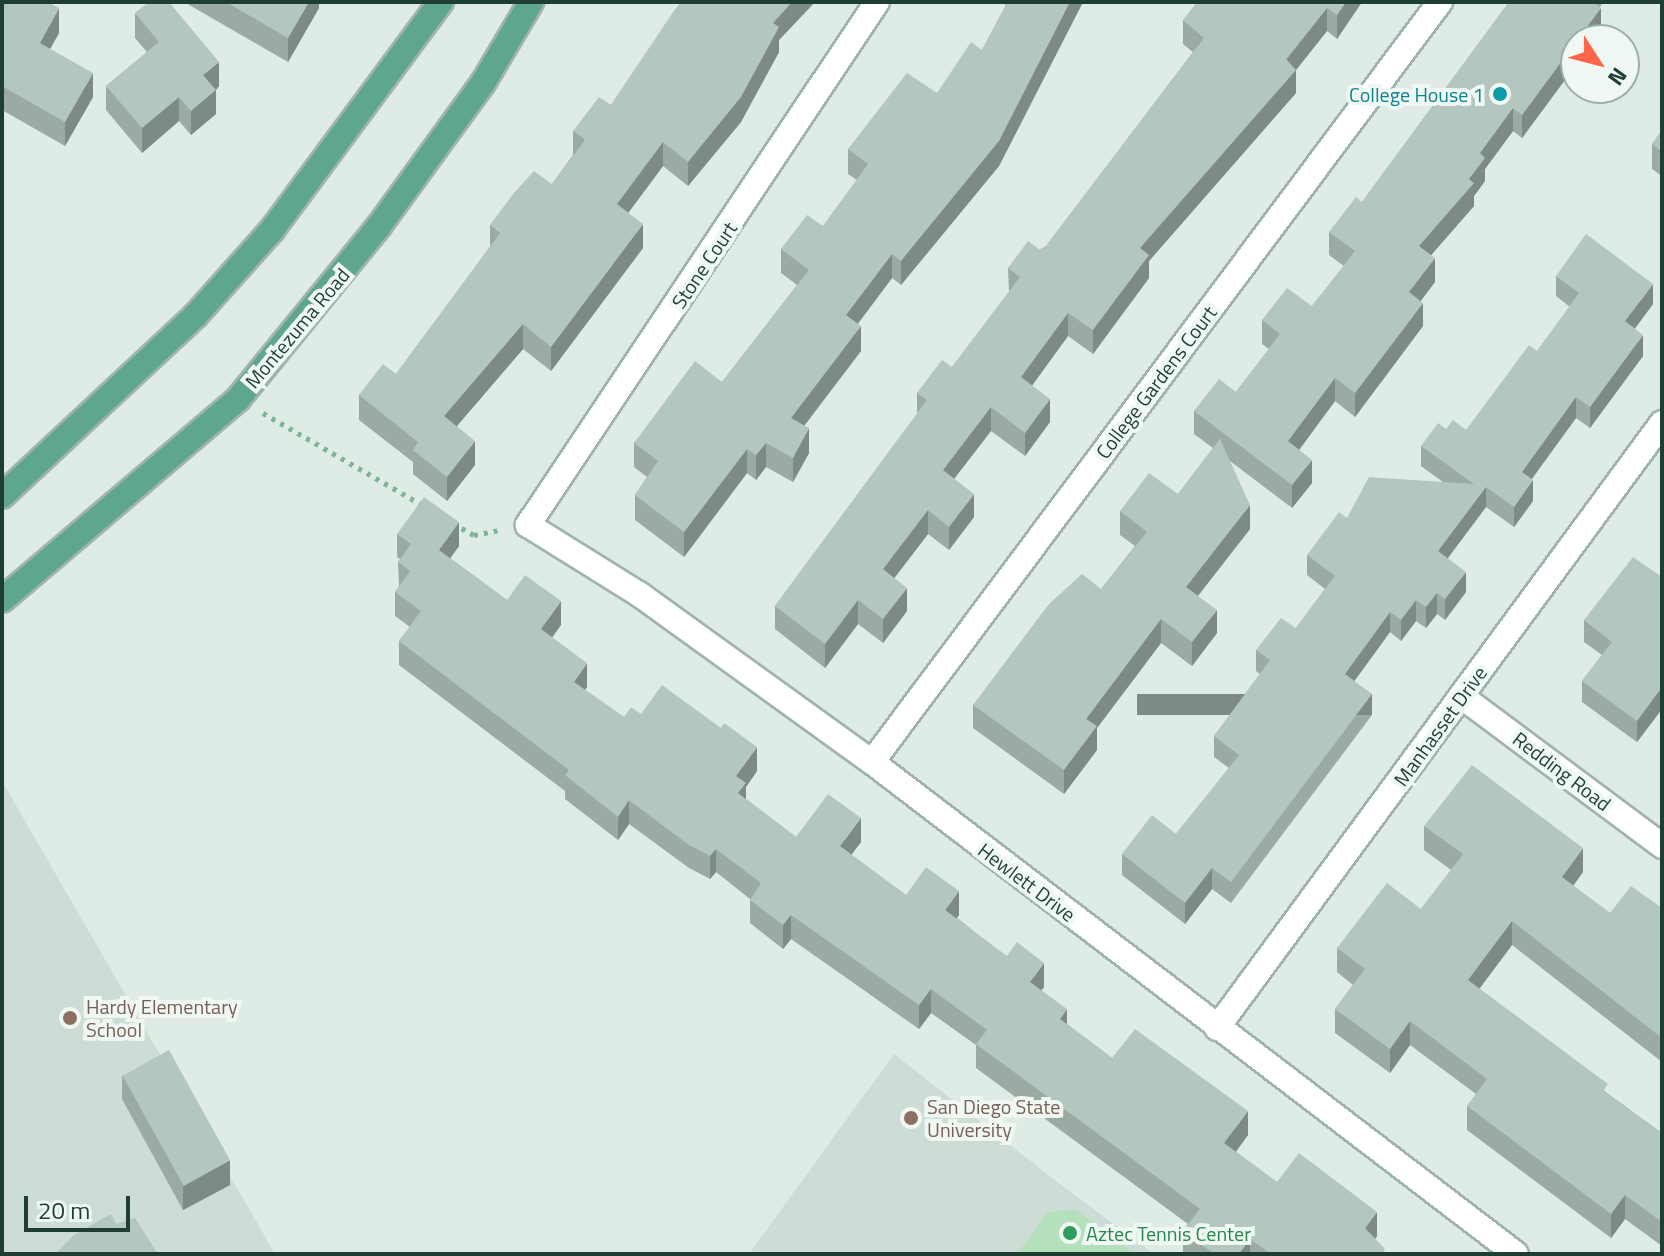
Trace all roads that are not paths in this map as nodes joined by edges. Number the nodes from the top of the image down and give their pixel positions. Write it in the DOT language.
graph roads {
  1 [pos="441,2"];
  2 [pos="531,2"];
  3 [pos="877,2"];
  4 [pos="1440,2"];
  5 [pos="1662,423"];
  6 [pos="2,496"];
  7 [pos="528,525"];
  8 [pos="2,600"];
  9 [pos="1461,696"];
  10 [pos="872,762"];
  11 [pos="1662,846"];
  12 [pos="1217,1028"];
  13 [pos="1516,1254"];
  1 -- 6 [label="main road"];
  2 -- 8 [label="main road, Montezuma Road"];
  3 -- 7 [label="street, Stone Court"];
  4 -- 10 [label="street, College Gardens Court"];
  5 -- 9 [label="street, Manhasset Drive"];
  7 -- 10 [label="street, Hewlett Drive"];
  9 -- 11 [label="street, Redding Road"];
  9 -- 12 [label="street, Manhasset Drive"];
  10 -- 12 [label="street, Hewlett Drive"];
  12 -- 13 [label="street, Hewlett Drive"];
}
